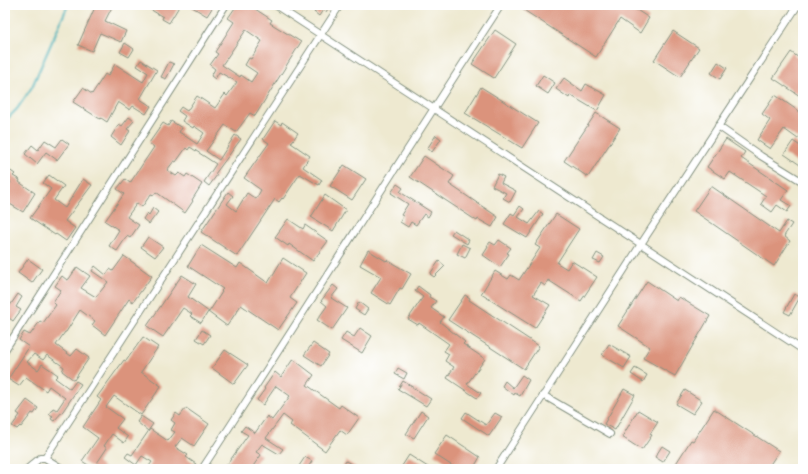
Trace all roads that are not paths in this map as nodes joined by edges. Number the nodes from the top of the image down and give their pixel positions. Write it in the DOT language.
graph roads {
  1 [pos="226,5"];
  2 [pos="275,5"];
  3 [pos="340,5"];
  4 [pos="501,5"];
  5 [pos="798,5"];
  6 [pos="321,35"];
  7 [pos="433,109"];
  8 [pos="718,126"];
  9 [pos="803,182"];
  10 [pos="641,244"];
  11 [pos="5,350"];
  12 [pos="803,350"];
  13 [pos="543,395"];
  14 [pos="610,434"];
  15 [pos="45,458"];
  16 [pos="27,469"];
  17 [pos="63,469"];
  18 [pos="202,469"];
  19 [pos="496,469"];
  1 -- 11 [label="street"];
  2 -- 6 [label="street"];
  3 -- 6 [label="street"];
  4 -- 7 [label="street"];
  5 -- 8 [label="street"];
  6 -- 7 [label="street"];
  6 -- 15 [label="street"];
  7 -- 10 [label="street"];
  7 -- 18 [label="street"];
  8 -- 9 [label="street"];
  8 -- 10 [label="street"];
  10 -- 12 [label="street"];
  10 -- 13 [label="street"];
  13 -- 14 [label="street"];
  13 -- 19 [label="street"];
  15 -- 16 [label="street"];
  15 -- 17 [label="street"];
}
